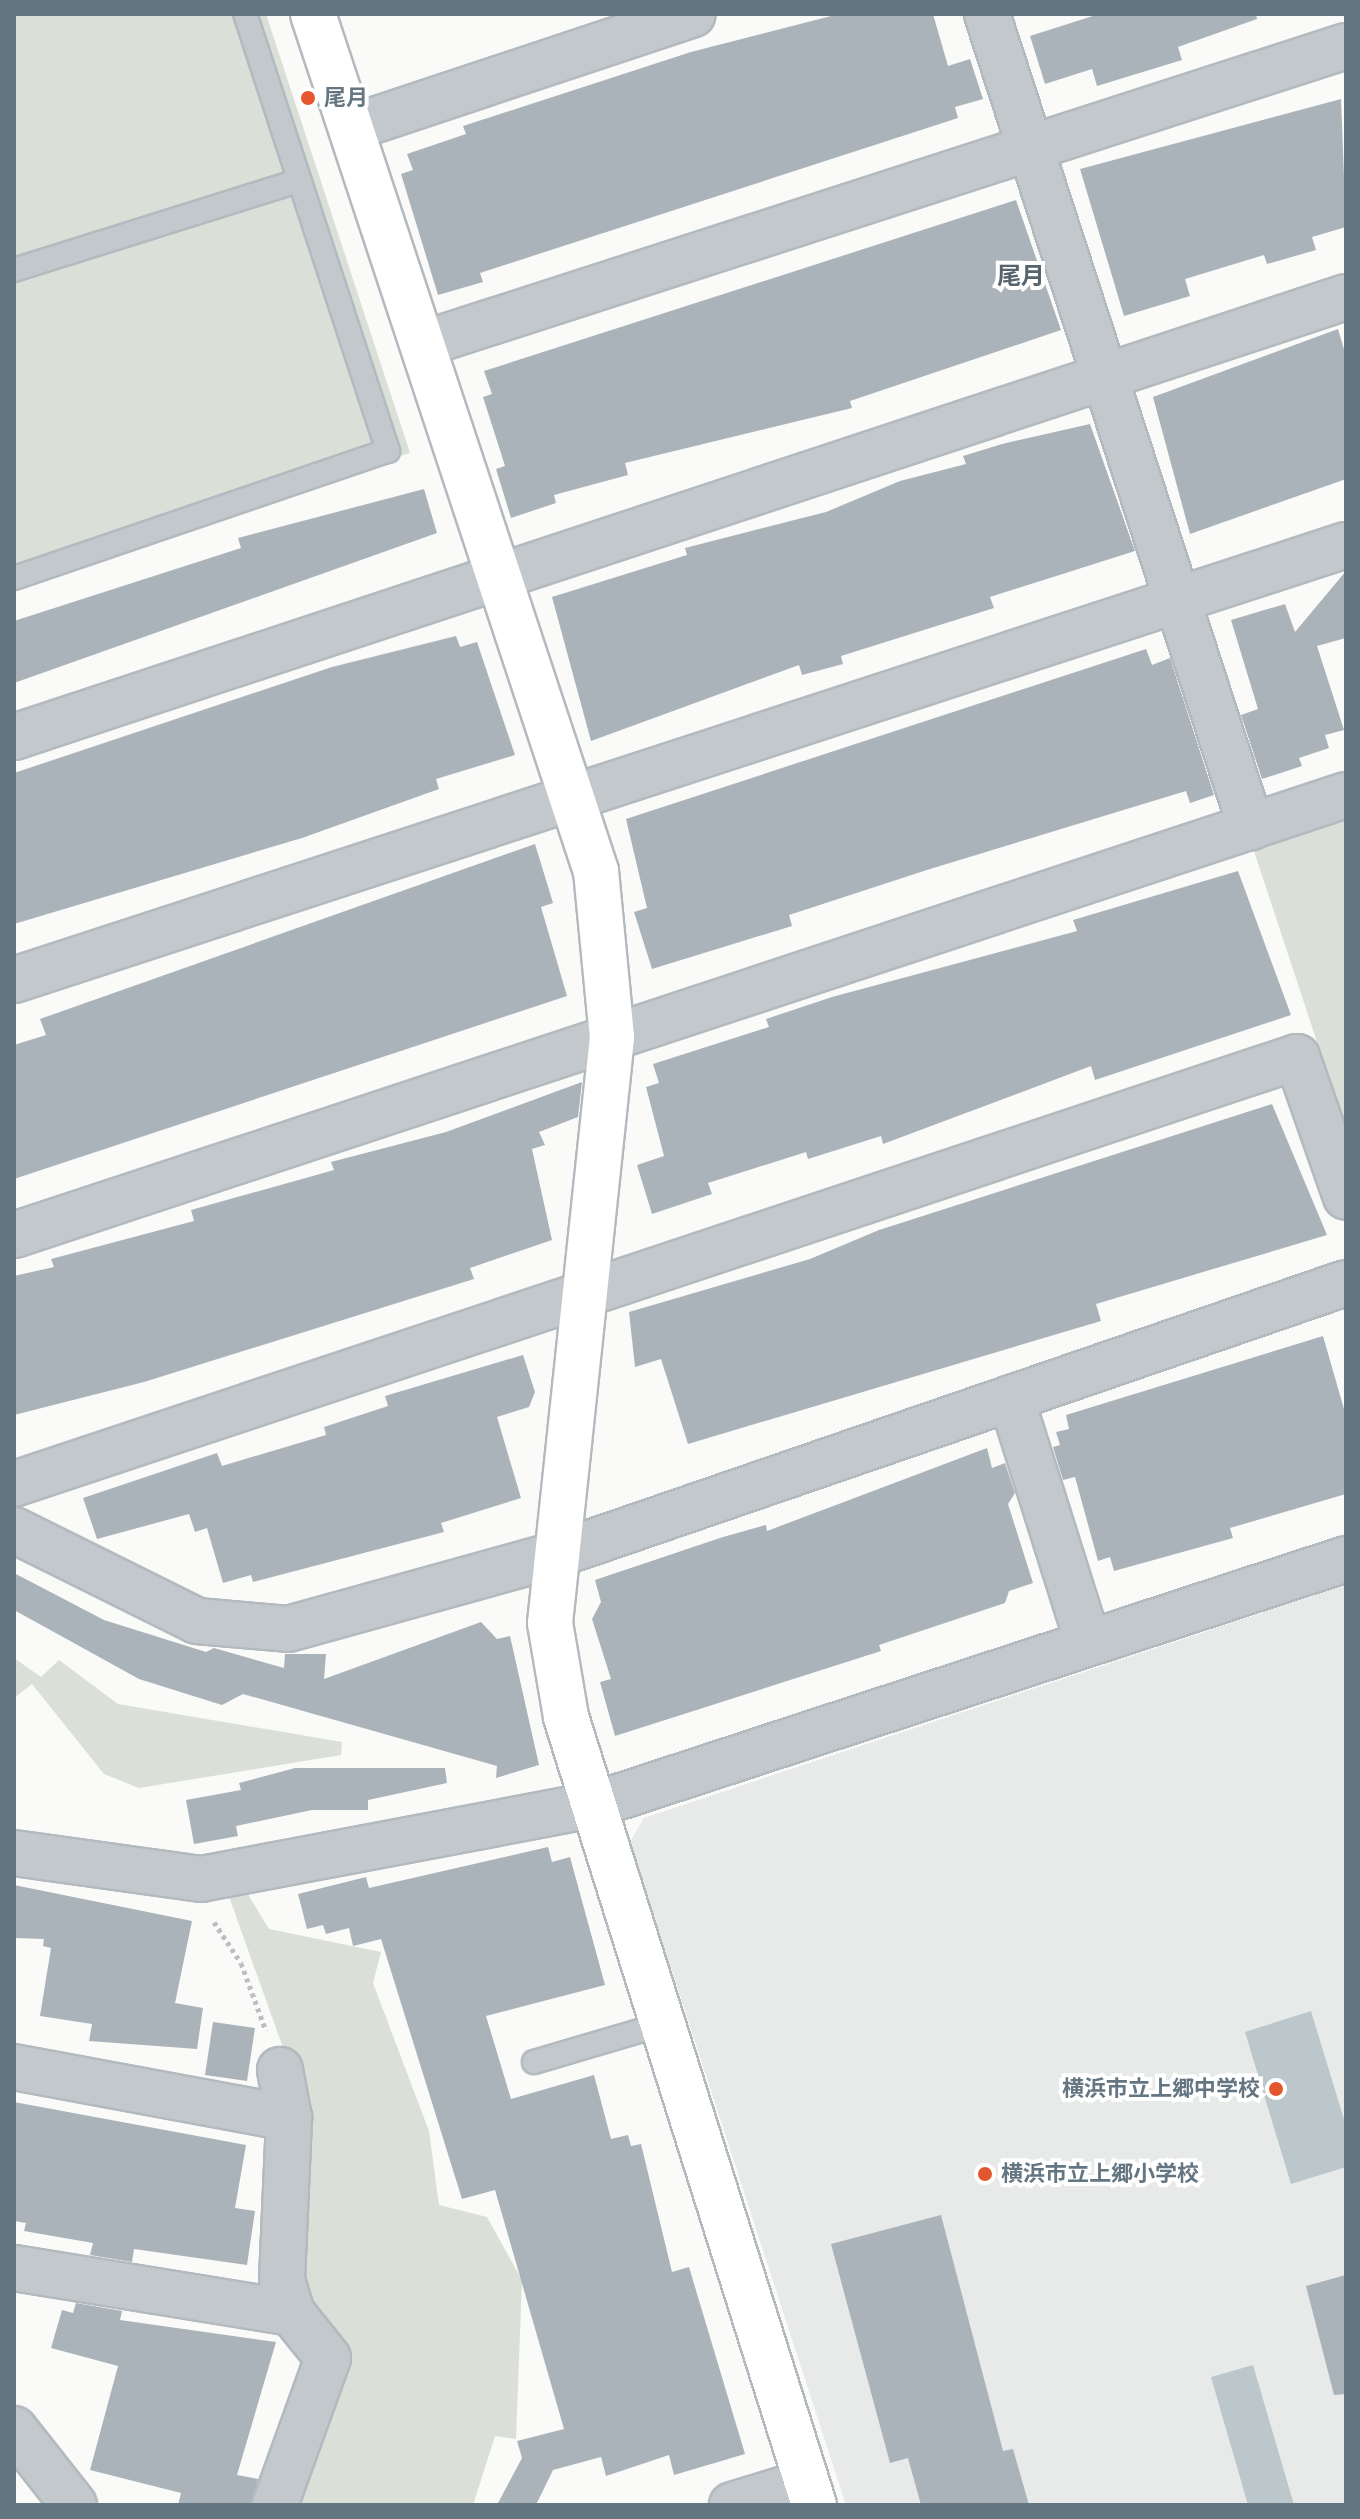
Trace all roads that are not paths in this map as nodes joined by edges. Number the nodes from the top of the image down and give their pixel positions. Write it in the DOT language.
graph roads {
  1 [pos="245,14"];
  2 [pos="313,14"];
  3 [pos="693,14"];
  4 [pos="987,14"];
  5 [pos="1346,46"];
  6 [pos="351,128"];
  7 [pos="1031,148"];
  8 [pos="298,181"];
  9 [pos="14,270"];
  10 [pos="1346,297"];
  11 [pos="423,344"];
  12 [pos="1105,375"];
  13 [pos="1346,545"];
  14 [pos="500,576"];
  15 [pos="14,578"];
  16 [pos="1178,600"];
  17 [pos="14,737"];
  18 [pos="1346,795"];
  19 [pos="574,797"];
  20 [pos="1251,827"];
  21 [pos="14,980"];
  22 [pos="612,1037"];
  23 [pos="1346,1197"];
  24 [pos="14,1235"];
  25 [pos="1346,1283"];
  26 [pos="587,1293"];
  27 [pos="1011,1398"];
  28 [pos="14,1484"];
  29 [pos="14,1530"];
  30 [pos="555,1555"];
  31 [pos="1346,1559"];
  32 [pos="1088,1642"];
  33 [pos="594,1805"];
  34 [pos="14,1853"];
  35 [pos="663,2024"];
  36 [pos="534,2062"];
  37 [pos="14,2067"];
  38 [pos="280,2070"];
  39 [pos="289,2118"];
  40 [pos="14,2268"];
  41 [pos="292,2313"];
  42 [pos="14,2429"];
  43 [pos="810,2493"];
  44 [pos="74,2505"];
  45 [pos="275,2505"];
  46 [pos="732,2505"];
  1 -- 8 [label="lane"];
  2 -- 6 [label="street"];
  3 -- 6 [label="street"];
  4 -- 7 [label="street"];
  5 -- 7 [label="street"];
  6 -- 11 [label="street"];
  7 -- 11 [label="street"];
  7 -- 12 [label="street"];
  8 -- 9 [label="lane"];
  8 -- 15 [label="lane"];
  10 -- 12 [label="street"];
  11 -- 14 [label="street"];
  12 -- 14 [label="street"];
  12 -- 16 [label="street"];
  13 -- 16 [label="street"];
  14 -- 17 [label="street"];
  14 -- 19 [label="street"];
  16 -- 19 [label="street"];
  16 -- 20 [label="street"];
  18 -- 20 [label="street"];
  19 -- 21 [label="street"];
  19 -- 22 [label="street"];
  20 -- 22 [label="street"];
  22 -- 24 [label="street"];
  22 -- 26 [label="street"];
  23 -- 26 [label="street"];
  25 -- 27 [label="street"];
  26 -- 28 [label="street"];
  26 -- 30 [label="street"];
  27 -- 30 [label="street"];
  27 -- 32 [label="street"];
  29 -- 30 [label="street"];
  30 -- 33 [label="street"];
  31 -- 32 [label="street"];
  32 -- 33 [label="street"];
  33 -- 34 [label="street"];
  33 -- 35 [label="street"];
  35 -- 36 [label="lane"];
  35 -- 43 [label="street"];
  37 -- 39 [label="street"];
  38 -- 39 [label="street"];
  39 -- 41 [label="street"];
  40 -- 41 [label="street"];
  41 -- 45 [label="street"];
  42 -- 44 [label="street"];
  43 -- 46 [label="street"];
}
